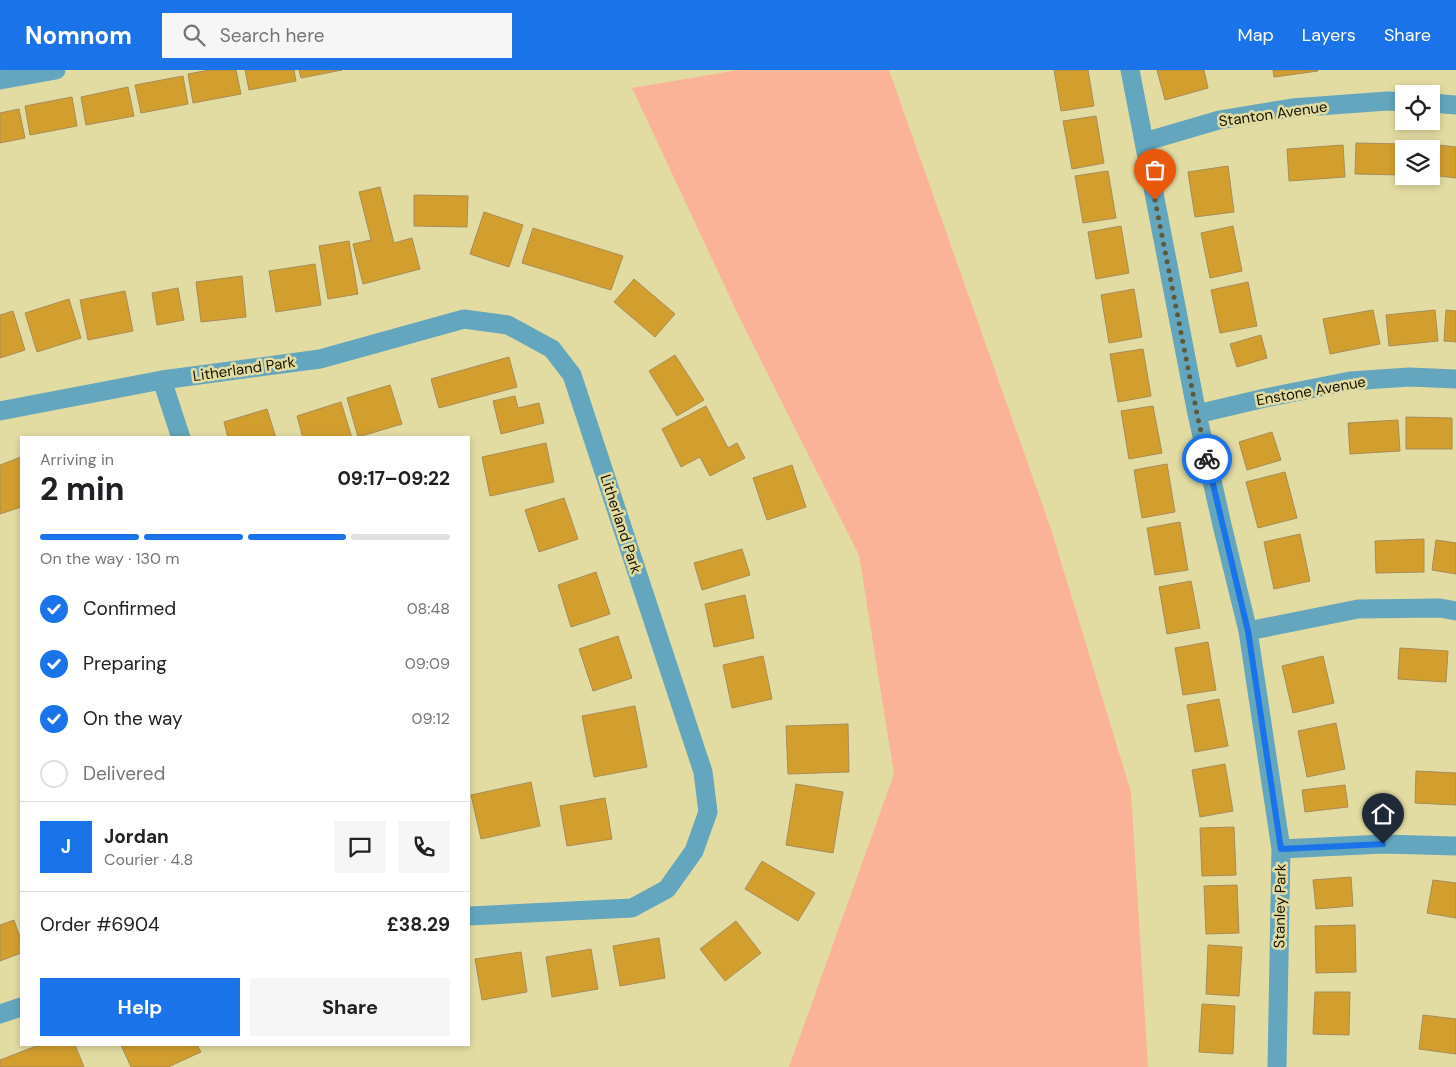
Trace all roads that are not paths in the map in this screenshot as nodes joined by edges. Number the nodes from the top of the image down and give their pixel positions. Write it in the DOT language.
graph roads {
  1 [pos="56,70"];
  2 [pos="1130,70"];
  3 [pos="0,80"];
  4 [pos="1395,101"];
  5 [pos="1440,104"];
  6 [pos="1456,105"];
  7 [pos="1144,142"];
  8 [pos="1456,379"];
  9 [pos="162,380"];
  10 [pos="0,411"];
  11 [pos="1197,414"];
  12 [pos="180,436"];
  13 [pos="1456,611"];
  14 [pos="1248,631"];
  15 [pos="1456,846"];
  16 [pos="1281,849"];
  17 [pos="470,916"];
  18 [pos="20,1007"];
  19 [pos="0,1014"];
  20 [pos="1277,1067"];
  1 -- 3 [label="street"];
  2 -- 7 [label="street, Stanley Park"];
  4 -- 7 [label="street, Stanton Avenue"];
  5 -- 6 [label="street"];
  7 -- 11 [label="street, Stanley Park"];
  8 -- 11 [label="street, Enstone Avenue"];
  9 -- 10 [label="street, Litherland Park"];
  9 -- 12 [label="street"];
  9 -- 17 [label="street, Litherland Park"];
  11 -- 14 [label="street, Stanley Park"];
  13 -- 14 [label="street"];
  14 -- 16 [label="street, Stanley Park"];
  15 -- 16 [label="street"];
  16 -- 20 [label="street, Stanley Park"];
  18 -- 19 [label="street"];
}
